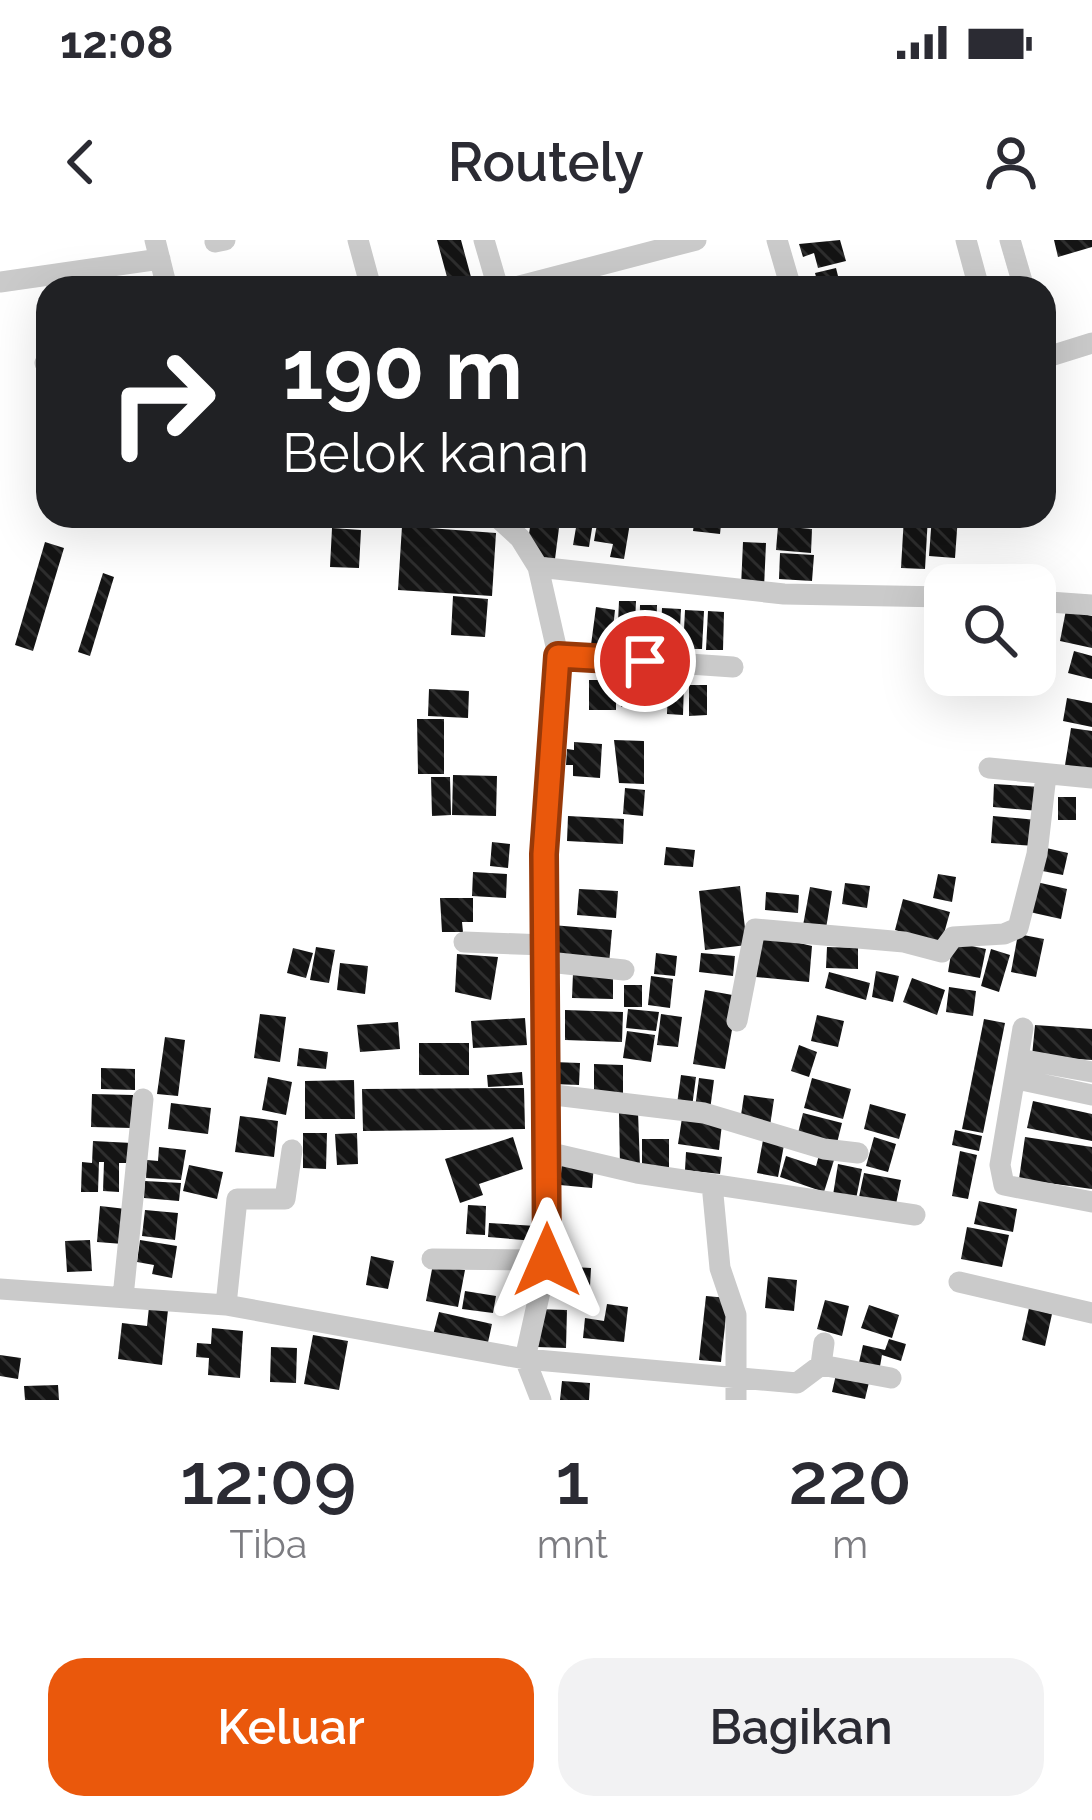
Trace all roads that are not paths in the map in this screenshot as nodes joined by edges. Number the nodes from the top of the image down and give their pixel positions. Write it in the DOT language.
graph roads {
  1 [pos="358,240"];
  2 [pos="484,240"];
  3 [pos="696,240"];
  4 [pos="777,240"];
  5 [pos="966,240"];
  6 [pos="1010,240"];
  7 [pos="158,250"];
  8 [pos="368,276"];
  9 [pos="494,276"];
  10 [pos="558,276"];
  11 [pos="788,276"];
  12 [pos="976,276"];
  13 [pos="1020,276"];
  14 [pos="0,282"];
  15 [pos="1092,343"];
  16 [pos="1056,354"];
  17 [pos="509,528"];
  18 [pos="538,567"];
  19 [pos="924,597"];
  20 [pos="1056,602"];
  21 [pos="1092,605"];
  22 [pos="558,656"];
  23 [pos="733,667"];
  24 [pos="988,769"];
  25 [pos="1046,775"];
  26 [pos="1092,778"];
  27 [pos="464,942"];
  28 [pos="547,953"];
  29 [pos="624,970"];
  30 [pos="737,1021"];
  31 [pos="1023,1028"];
  32 [pos="1018,1069"];
  33 [pos="1092,1072"];
  34 [pos="546,1094"];
  35 [pos="1092,1095"];
  36 [pos="143,1099"];
  37 [pos="292,1150"];
  38 [pos="547,1153"];
  39 [pos="858,1153"];
  40 [pos="712,1184"];
  41 [pos="1092,1202"];
  42 [pos="915,1215"];
  43 [pos="432,1259"];
  44 [pos="547,1260"];
  45 [pos="959,1282"];
  46 [pos="0,1288"];
  47 [pos="123,1297"];
  48 [pos="226,1304"];
  49 [pos="1092,1313"];
  50 [pos="525,1359"];
  51 [pos="891,1378"];
  52 [pos="736,1389"];
  53 [pos="541,1400"];
  1 -- 8 [label="street"];
  2 -- 9 [label="street"];
  3 -- 10 [label="street"];
  4 -- 11 [label="street"];
  5 -- 12 [label="street"];
  6 -- 13 [label="street"];
  7 -- 14 [label="street"];
  15 -- 16 [label="street"];
  17 -- 18 [label="street"];
  18 -- 19 [label="street"];
  18 -- 22 [label="street"];
  20 -- 21 [label="street"];
  22 -- 23 [label="street"];
  22 -- 28 [label="street"];
  24 -- 25 [label="street"];
  25 -- 26 [label="street"];
  25 -- 30 [label="street"];
  27 -- 28 [label="street"];
  28 -- 29 [label="street"];
  28 -- 34 [label="street"];
  31 -- 32 [label="street"];
  32 -- 33 [label="street"];
  32 -- 35 [label="street"];
  32 -- 41 [label="street"];
  34 -- 38 [label="street"];
  34 -- 39 [label="street"];
  36 -- 47 [label="street"];
  37 -- 48 [label="street"];
  38 -- 40 [label="street"];
  38 -- 44 [label="street"];
  40 -- 42 [label="street"];
  40 -- 52 [label="street"];
  43 -- 44 [label="street"];
  44 -- 50 [label="street"];
  45 -- 49 [label="street"];
  46 -- 47 [label="street"];
  47 -- 48 [label="street"];
  48 -- 50 [label="street"];
  50 -- 52 [label="street"];
  50 -- 53 [label="street"];
  51 -- 52 [label="street"];
}
